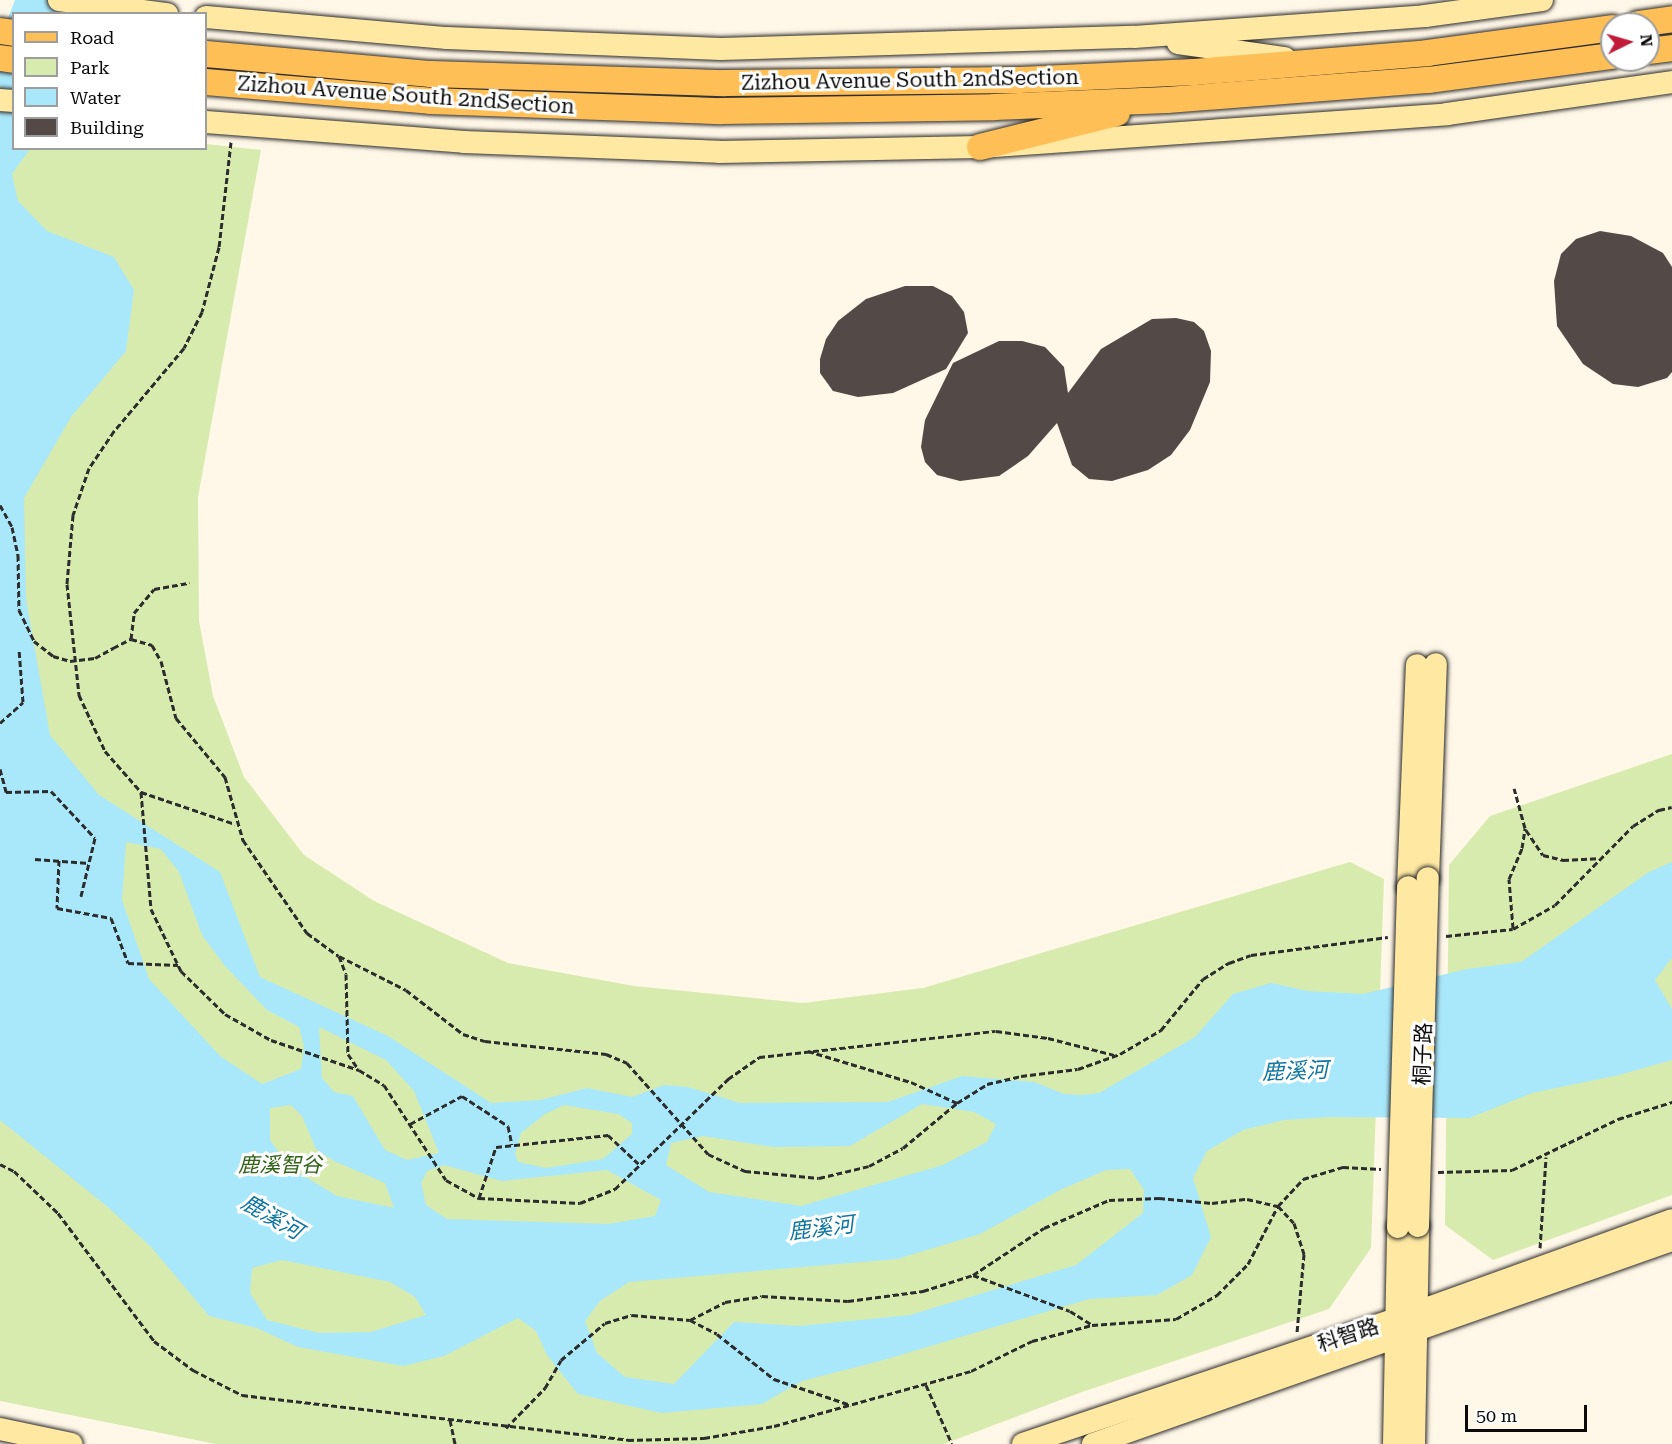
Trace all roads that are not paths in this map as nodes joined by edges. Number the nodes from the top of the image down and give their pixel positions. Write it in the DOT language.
graph roads {
  1 [pos="59,0"];
  2 [pos="1542,0"];
  3 [pos="153,12"];
  4 [pos="207,17"];
  5 [pos="1600,30"];
  6 [pos="1134,37"];
  7 [pos="207,54"];
  8 [pos="1600,58"];
  9 [pos="1316,63"];
  10 [pos="207,82"];
  11 [pos="1672,82"];
  12 [pos="1167,100"];
  13 [pos="207,122"];
  14 [pos="980,147"];
  15 [pos="1672,1220"];
  16 [pos="1408,1226"];
  17 [pos="1672,1240"];
  18 [pos="1407,1324"];
  19 [pos="0,1429"];
  20 [pos="71,1444"];
  21 [pos="1023,1444"];
  22 [pos="1093,1444"];
  23 [pos="1394,1444"];
  24 [pos="1414,1444"];
  1 -- 3 [label="main road"];
  2 -- 6 [label="main road"];
  4 -- 6 [label="main road"];
  5 -- 9 [label="main road, Zizhou Avenue South 2ndSection"];
  6 -- 9 [label="main road"];
  7 -- 9 [label="main road, Zizhou Avenue South 2ndSection"];
  8 -- 12 [label="main road, Zizhou Avenue South 2ndSection"];
  10 -- 12 [label="main road, Zizhou Avenue South 2ndSection"];
  11 -- 14 [label="main road"];
  12 -- 14 [label="main road"];
  13 -- 14 [label="main road"];
  15 -- 18 [label="main road, 科智路"];
  16 -- 16 [label="main road, 桐子路, bridge"];
  16 -- 18 [label="main road, 桐子路"];
  17 -- 18 [label="main road, 科智路"];
  18 -- 21 [label="main road, 科智路"];
  18 -- 22 [label="main road, 科智路"];
  18 -- 23 [label="main road, 桐子路"];
  18 -- 24 [label="main road, 桐子路"];
  19 -- 20 [label="main road"];
}
